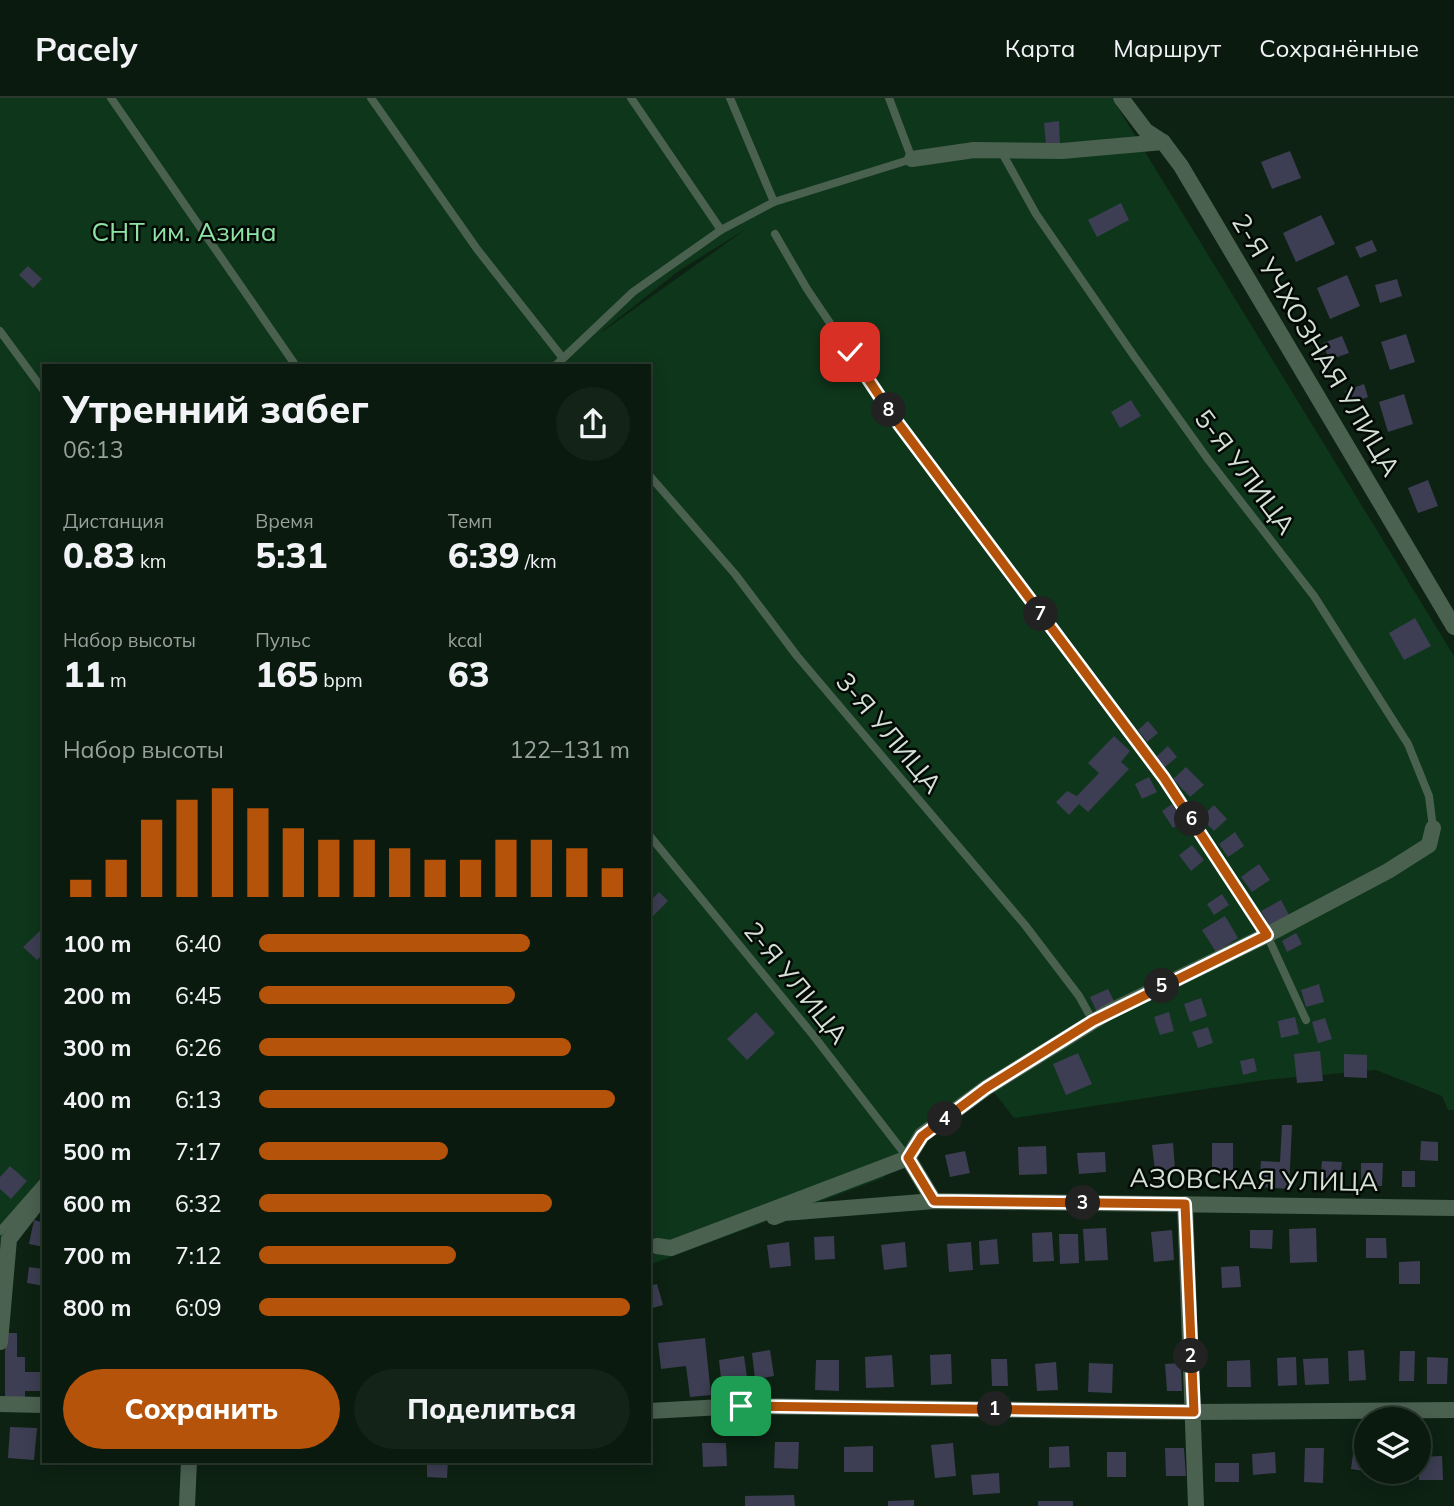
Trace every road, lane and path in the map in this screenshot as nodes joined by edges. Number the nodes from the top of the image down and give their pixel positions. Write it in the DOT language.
graph roads {
  1 [pos="111,98"];
  2 [pos="371,98"];
  3 [pos="631,98"];
  4 [pos="730,98"];
  5 [pos="889,98"];
  6 [pos="1121,98"];
  7 [pos="1163,142"];
  8 [pos="1001,151"];
  9 [pos="912,159"];
  10 [pos="774,202"];
  11 [pos="721,230"];
  12 [pos="775,234"];
  13 [pos="0,331"];
  14 [pos="562,357"];
  15 [pos="295,364"];
  16 [pos="557,364"];
  17 [pos="42,388"];
  18 [pos="651,477"];
  19 [pos="1454,628"];
  20 [pos="1433,828"];
  21 [pos="651,837"];
  22 [pos="1267,935"];
  23 [pos="1306,1020"];
  24 [pos="1093,1021"];
  25 [pos="908,1158"];
  26 [pos="42,1183"];
  27 [pos="42,1197"];
  28 [pos="934,1201"];
  29 [pos="1185,1204"];
  30 [pos="1454,1208"];
  31 [pos="0,1231"];
  32 [pos="652,1246"];
  33 [pos="683,1251"];
  34 [pos="0,1342"];
  35 [pos="0,1404"];
  36 [pos="42,1405"];
  37 [pos="1454,1410"];
  38 [pos="651,1411"];
  39 [pos="1194,1412"];
  40 [pos="189,1463"];
  41 [pos="187,1506"];
  42 [pos="1196,1506"];
  1 -- 15 [label="lane"];
  2 -- 14 [label="lane"];
  3 -- 11 [label="lane"];
  4 -- 10 [label="lane"];
  5 -- 9 [label="lane"];
  6 -- 7 [label="street, 2-Я УЧХОЗНАЯ УЛИЦА"];
  7 -- 8 [label="street"];
  7 -- 19 [label="street, 2-Я УЧХОЗНАЯ УЛИЦА"];
  8 -- 9 [label="street"];
  8 -- 20 [label="lane, 5-Я УЛИЦА"];
  9 -- 10 [label="lane"];
  10 -- 11 [label="lane"];
  11 -- 14 [label="lane"];
  12 -- 22 [label="lane"];
  13 -- 17 [label="lane"];
  14 -- 16 [label="lane"];
  18 -- 24 [label="lane, 3-Я УЛИЦА"];
  20 -- 22 [label="street"];
  21 -- 25 [label="lane, 2-Я УЛИЦА"];
  22 -- 23 [label="lane"];
  22 -- 24 [label="street"];
  24 -- 25 [label="street"];
  25 -- 28 [label="street"];
  25 -- 32 [label="street"];
  26 -- 31 [label="lane"];
  27 -- 34 [label="street"];
  28 -- 29 [label="street, АЗОВСКАЯ УЛИЦА"];
  28 -- 33 [label="street, АЗОВСКАЯ УЛИЦА"];
  29 -- 30 [label="street, АЗОВСКАЯ УЛИЦА"];
  29 -- 39 [label="street"];
  35 -- 36 [label="street"];
  37 -- 39 [label="street"];
  38 -- 39 [label="street"];
  39 -- 42 [label="street"];
  40 -- 41 [label="street"];
}
